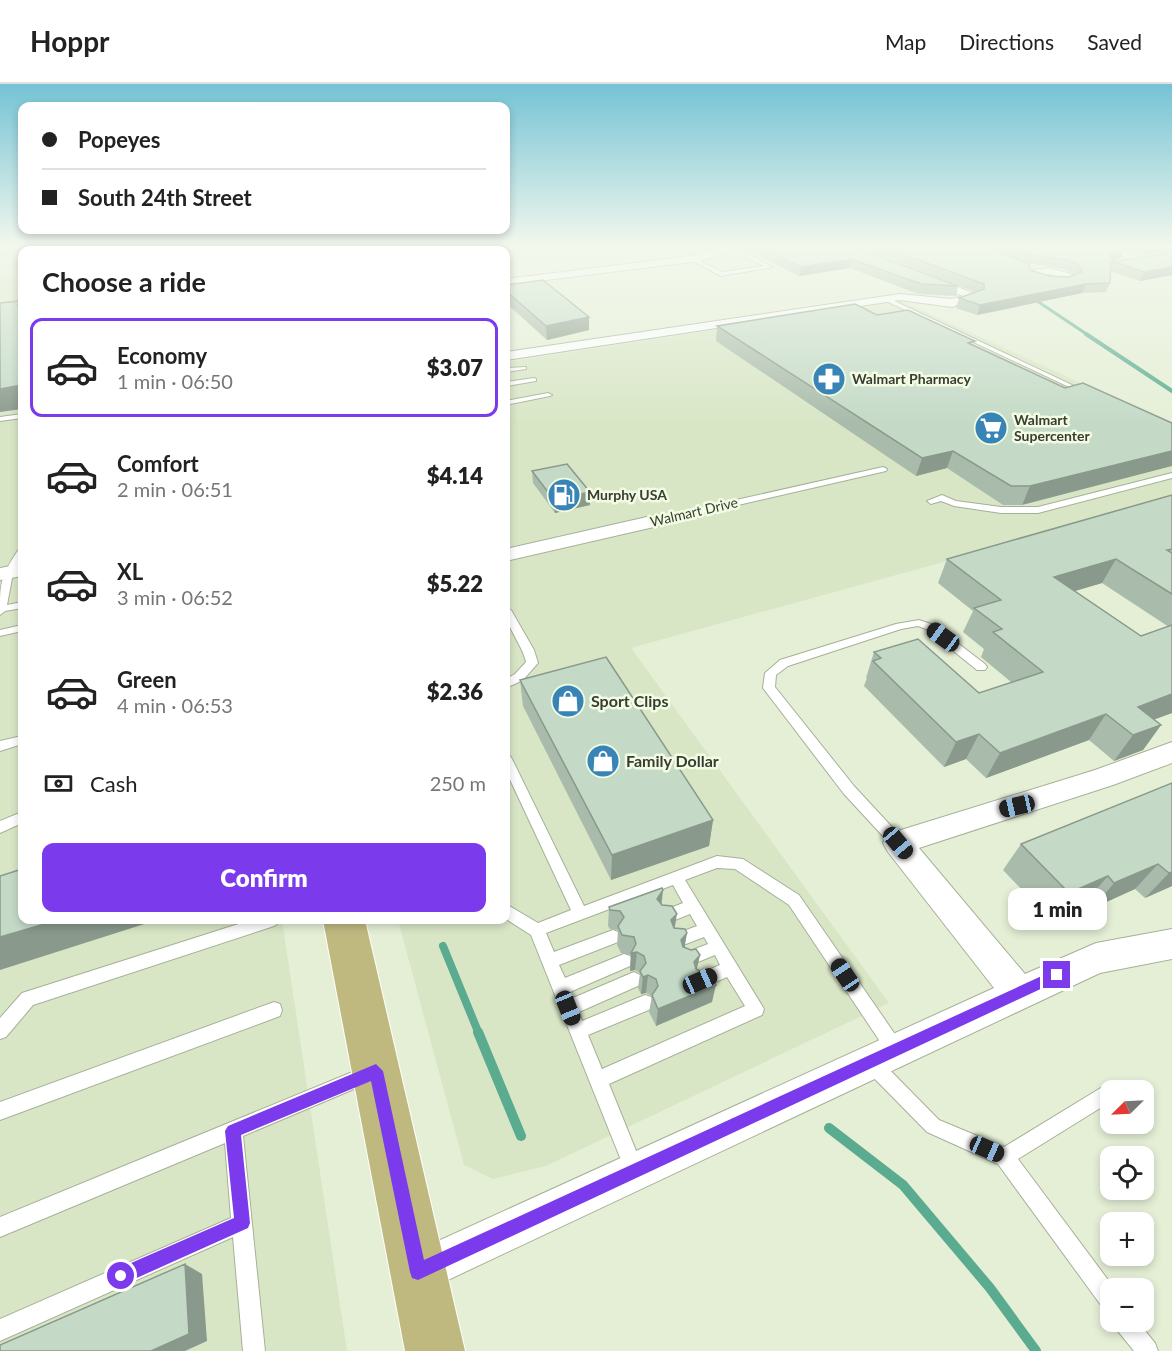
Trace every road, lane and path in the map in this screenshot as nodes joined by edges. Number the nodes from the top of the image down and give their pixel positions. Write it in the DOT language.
graph roads {
  1 [pos="844,305"];
  2 [pos="908,305"];
  3 [pos="510,354"];
  4 [pos="524,368"];
  5 [pos="510,370"];
  6 [pos="534,380"];
  7 [pos="510,383"];
  8 [pos="548,395"];
  9 [pos="1093,396"];
  10 [pos="510,402"];
  11 [pos="18,417"];
  12 [pos="0,419"];
  13 [pos="883,469"];
  14 [pos="1172,476"];
  15 [pos="931,501"];
  16 [pos="660,520"];
  17 [pos="510,554"];
  18 [pos="18,559"];
  19 [pos="10,572"];
  20 [pos="18,606"];
  21 [pos="0,611"];
  22 [pos="510,617"];
  23 [pos="18,629"];
  24 [pos="0,633"];
  25 [pos="981,667"];
  26 [pos="510,682"];
  27 [pos="18,741"];
  28 [pos="0,746"];
  29 [pos="1172,752"];
  30 [pos="510,767"];
  31 [pos="18,819"];
  32 [pos="0,827"];
  33 [pos="898,843"];
  34 [pos="676,878"];
  35 [pos="693,906"];
  36 [pos="510,913"];
  37 [pos="580,915"];
  38 [pos="665,917"];
  39 [pos="259,924"];
  40 [pos="345,924"];
  41 [pos="706,929"];
  42 [pos="537,930"];
  43 [pos="613,937"];
  44 [pos="678,940"];
  45 [pos="1172,944"];
  46 [pos="717,946"];
  47 [pos="688,959"];
  48 [pos="624,960"];
  49 [pos="549,961"];
  50 [pos="730,968"];
  51 [pos="634,980"];
  52 [pos="700,981"];
  53 [pos="560,988"];
  54 [pos="1018,992"];
  55 [pos="645,1003"];
  56 [pos="568,1008"];
  57 [pos="274,1010"];
  58 [pos="0,1031"];
  59 [pos="578,1031"];
  60 [pos="883,1056"];
  61 [pos="376,1071"];
  62 [pos="597,1080"];
  63 [pos="1100,1098"];
  64 [pos="0,1111"];
  65 [pos="233,1131"];
  66 [pos="1005,1157"];
  67 [pos="635,1171"];
  68 [pos="242,1223"];
  69 [pos="0,1227"];
  70 [pos="418,1272"];
  71 [pos="1100,1287"];
  72 [pos="0,1330"];
  73 [pos="1133,1332"];
  74 [pos="254,1351"];
  75 [pos="435,1351"];
  76 [pos="1147,1351"];
  1 -- 3 [label="street"];
  2 -- 9 [label="lane"];
  4 -- 5 [label="lane"];
  6 -- 7 [label="lane"];
  8 -- 10 [label="lane"];
  11 -- 12 [label="lane"];
  13 -- 16 [label="lane, Walmart Drive"];
  14 -- 15 [label="lane"];
  16 -- 17 [label="street, Walmart Drive"];
  18 -- 19 [label="lane"];
  19 -- 21 [label="lane"];
  20 -- 21 [label="lane"];
  22 -- 26 [label="lane"];
  23 -- 24 [label="lane"];
  25 -- 33 [label="lane"];
  27 -- 28 [label="lane"];
  29 -- 33 [label="street"];
  30 -- 37 [label="lane"];
  31 -- 32 [label="lane"];
  33 -- 54 [label="street"];
  34 -- 35 [label="lane"];
  34 -- 37 [label="lane"];
  34 -- 60 [label="lane"];
  35 -- 38 [label="lane"];
  35 -- 41 [label="lane"];
  36 -- 42 [label="lane"];
  37 -- 42 [label="lane"];
  39 -- 58 [label="lane"];
  40 -- 61 [label="main road"];
  41 -- 44 [label="lane"];
  41 -- 46 [label="lane"];
  42 -- 49 [label="lane"];
  43 -- 49 [label="lane"];
  45 -- 54 [label="street"];
  46 -- 47 [label="lane"];
  46 -- 50 [label="lane"];
  48 -- 53 [label="lane"];
  49 -- 53 [label="lane"];
  50 -- 52 [label="lane"];
  50 -- 62 [label="lane"];
  51 -- 56 [label="lane"];
  53 -- 56 [label="lane"];
  54 -- 60 [label="street"];
  55 -- 59 [label="lane"];
  56 -- 59 [label="lane"];
  57 -- 64 [label="lane"];
  59 -- 62 [label="lane"];
  60 -- 66 [label="lane"];
  60 -- 67 [label="street"];
  61 -- 65 [label="lane"];
  61 -- 70 [label="main road"];
  62 -- 67 [label="lane"];
  63 -- 66 [label="lane"];
  65 -- 68 [label="lane"];
  65 -- 69 [label="lane"];
  66 -- 71 [label="lane"];
  67 -- 70 [label="street"];
  68 -- 72 [label="lane"];
  68 -- 74 [label="lane"];
  70 -- 75 [label="main road"];
  73 -- 76 [label="lane"];
}
